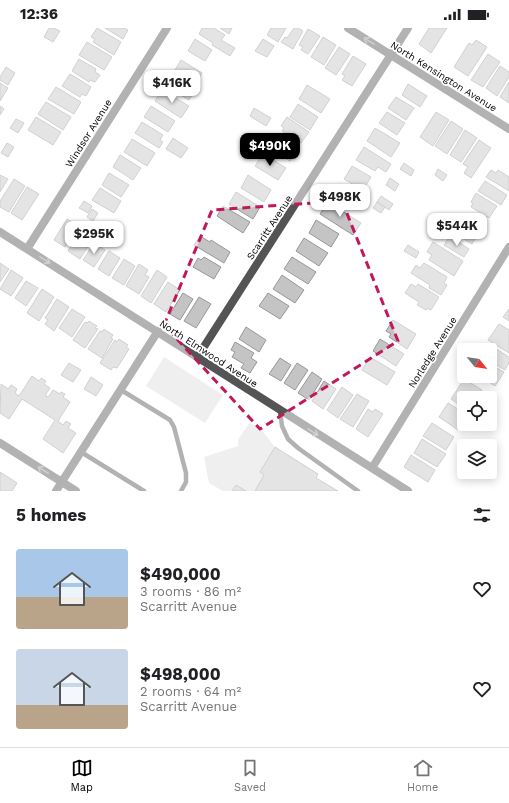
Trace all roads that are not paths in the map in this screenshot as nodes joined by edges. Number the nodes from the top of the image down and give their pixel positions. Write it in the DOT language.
graph roads {
  1 [pos="167,28"];
  2 [pos="348,28"];
  3 [pos="408,28"];
  4 [pos="391,55"];
  5 [pos="509,129"];
  6 [pos="0,232"];
  7 [pos="509,247"];
  8 [pos="27,249"];
  9 [pos="158,331"];
  10 [pos="198,356"];
  11 [pos="121,390"];
  12 [pos="280,411"];
  13 [pos="0,443"];
  14 [pos="81,452"];
  15 [pos="372,468"];
  16 [pos="62,482"];
  17 [pos="56,491"];
  18 [pos="76,491"];
  19 [pos="144,491"];
  20 [pos="181,491"];
  21 [pos="358,491"];
  22 [pos="408,491"];
  1 -- 8 [label="street, Windsor Avenue"];
  4 -- 2 [label="street, North Kensington Avenue, one-way"];
  3 -- 4 [label="street, Scarritt Avenue"];
  4 -- 5 [label="street, North Kensington Avenue"];
  4 -- 10 [label="street, Scarritt Avenue"];
  6 -- 8 [label="street, North Elmwood Avenue"];
  7 -- 15 [label="street, Norledge Avenue"];
  8 -- 9 [label="street, North Elmwood Avenue, one-way"];
  9 -- 10 [label="street, North Elmwood Avenue"];
  9 -- 11 [label="street"];
  10 -- 12 [label="street, North Elmwood Avenue"];
  11 -- 14 [label="street"];
  11 -- 20 [label="lane"];
  12 -- 15 [label="street, North Elmwood Avenue, one-way"];
  12 -- 21 [label="lane"];
  16 -- 13 [label="street, one-way"];
  14 -- 16 [label="street"];
  14 -- 19 [label="lane"];
  15 -- 22 [label="street, North Elmwood Avenue"];
  16 -- 17 [label="street"];
  16 -- 18 [label="street"];
}
